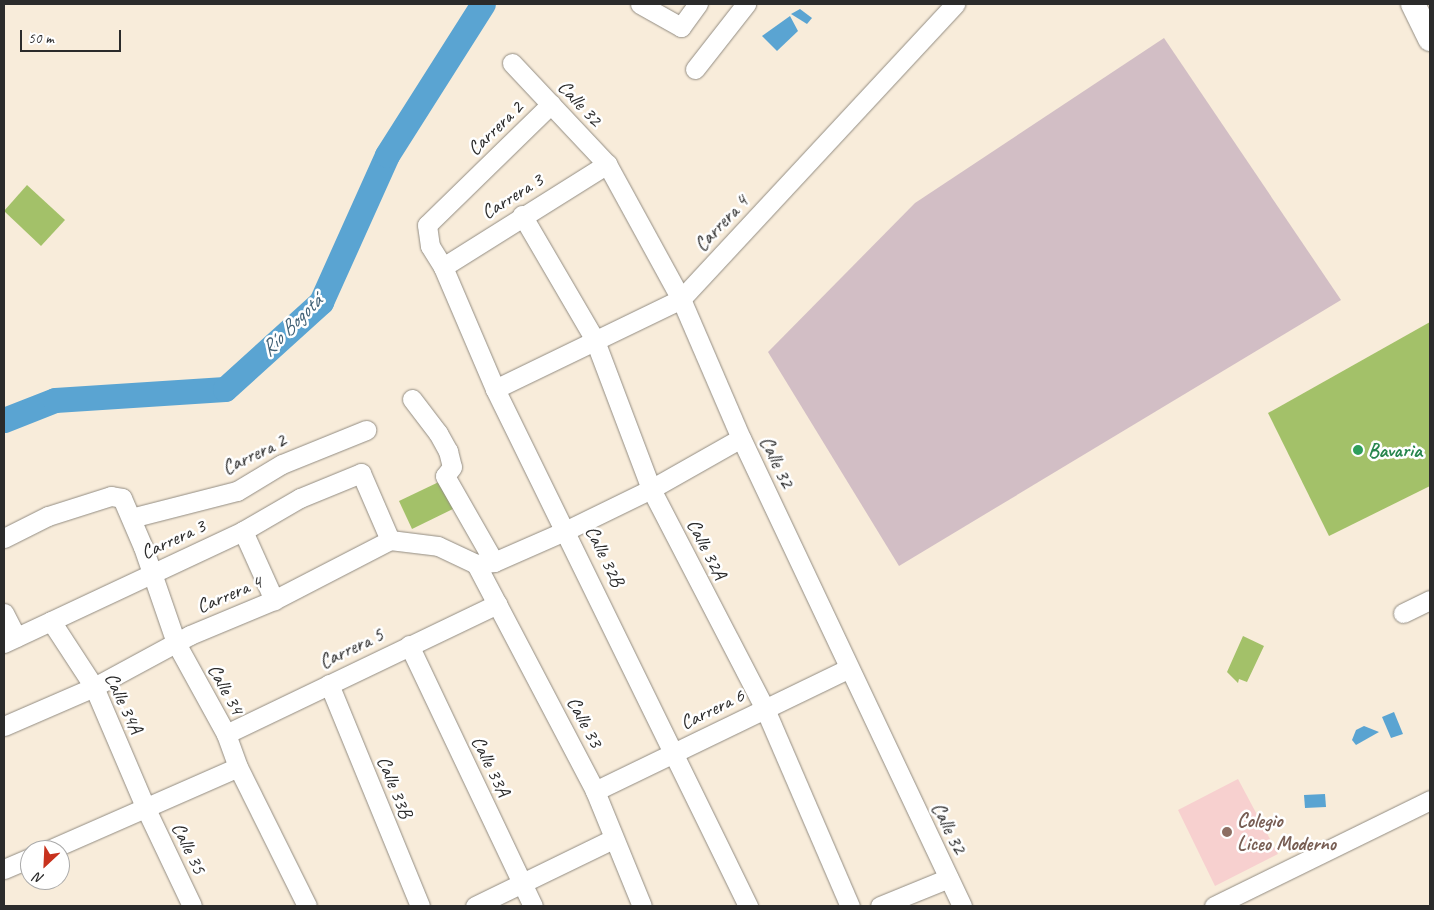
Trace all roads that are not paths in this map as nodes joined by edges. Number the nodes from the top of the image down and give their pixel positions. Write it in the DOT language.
graph roads {
  1 [pos="640,4"];
  2 [pos="698,4"];
  3 [pos="746,4"];
  4 [pos="934,4"];
  5 [pos="955,4"];
  6 [pos="1413,4"];
  7 [pos="934,26"];
  8 [pos="1430,39"];
  9 [pos="512,63"];
  10 [pos="695,69"];
  11 [pos="551,104"];
  12 [pos="607,164"];
  13 [pos="522,215"];
  14 [pos="427,225"];
  15 [pos="443,267"];
  16 [pos="681,299"];
  17 [pos="594,338"];
  18 [pos="495,389"];
  19 [pos="412,399"];
  20 [pos="366,430"];
  21 [pos="741,438"];
  22 [pos="651,489"];
  23 [pos="131,518"];
  24 [pos="567,530"];
  25 [pos="243,531"];
  26 [pos="4,538"];
  27 [pos="390,540"];
  28 [pos="485,563"];
  29 [pos="150,574"];
  30 [pos="274,600"];
  31 [pos="1430,600"];
  32 [pos="497,604"];
  33 [pos="4,613"];
  34 [pos="1403,613"];
  35 [pos="51,621"];
  36 [pos="10,640"];
  37 [pos="176,643"];
  38 [pos="409,645"];
  39 [pos="849,668"];
  40 [pos="329,684"];
  41 [pos="94,687"];
  42 [pos="765,709"];
  43 [pos="4,726"];
  44 [pos="226,734"];
  45 [pos="675,752"];
  46 [pos="238,767"];
  47 [pos="595,791"];
  48 [pos="1430,800"];
  49 [pos="146,809"];
  50 [pos="613,839"];
  51 [pos="70,841"];
  52 [pos="20,862"];
  53 [pos="4,869"];
  54 [pos="949,878"];
  55 [pos="524,885"];
  56 [pos="192,906"];
  57 [pos="307,906"];
  58 [pos="420,906"];
  59 [pos="475,906"];
  60 [pos="533,906"];
  61 [pos="642,906"];
  62 [pos="748,906"];
  63 [pos="850,906"];
  64 [pos="880,906"];
  65 [pos="962,906"];
  66 [pos="1214,906"];
  1 -- 2 [label="street"];
  3 -- 10 [label="street"];
  4 -- 7 [label="street"];
  5 -- 7 [label="street, Carrera 4"];
  6 -- 8 [label="main road"];
  7 -- 16 [label="street, Carrera 4"];
  9 -- 11 [label="street, Calle 32"];
  11 -- 12 [label="street, Calle 32"];
  11 -- 14 [label="street, Carrera 2"];
  12 -- 13 [label="street, Carrera 3"];
  12 -- 16 [label="street, Calle 32"];
  13 -- 15 [label="street, Carrera 3"];
  13 -- 17 [label="street, Calle 32A"];
  14 -- 15 [label="street, Calle 32B"];
  15 -- 18 [label="street, Calle 32B"];
  16 -- 17 [label="street, Carrera 4"];
  16 -- 21 [label="street, Calle 32"];
  17 -- 18 [label="street, Carrera 4"];
  17 -- 22 [label="street, Calle 32A"];
  18 -- 24 [label="street, Calle 32B"];
  19 -- 28 [label="street, Calle 33"];
  20 -- 23 [label="street, Carrera 2"];
  21 -- 22 [label="street"];
  21 -- 39 [label="street, Calle 32"];
  22 -- 24 [label="street"];
  22 -- 42 [label="street, Calle 32A"];
  23 -- 26 [label="street, Calle 34"];
  23 -- 29 [label="street, Calle 34"];
  24 -- 28 [label="street"];
  24 -- 45 [label="street, Calle 32B"];
  25 -- 27 [label="street, Carrera 3"];
  25 -- 29 [label="street, Carrera 3"];
  25 -- 30 [label="street"];
  27 -- 28 [label="street"];
  27 -- 30 [label="street, Carrera 4"];
  28 -- 32 [label="street, Calle 33"];
  29 -- 35 [label="street, Carrera 3"];
  29 -- 37 [label="street, Calle 34"];
  30 -- 37 [label="street, Carrera 4"];
  31 -- 34 [label="street"];
  32 -- 38 [label="street, Carrera 5"];
  32 -- 47 [label="street, Calle 33"];
  33 -- 36 [label="street"];
  35 -- 36 [label="street, Carrera 3"];
  35 -- 41 [label="street, Calle 34A"];
  37 -- 41 [label="street, Carrera 4"];
  37 -- 44 [label="street, Calle 34"];
  38 -- 40 [label="street, Carrera 5"];
  38 -- 55 [label="street, Calle 33A"];
  39 -- 42 [label="street, Carrera 6"];
  39 -- 54 [label="street, Calle 32"];
  40 -- 44 [label="street, Carrera 5"];
  40 -- 58 [label="street, Calle 33B"];
  41 -- 43 [label="street, Carrera 4"];
  41 -- 49 [label="street, Calle 34A"];
  42 -- 45 [label="street, Carrera 6"];
  42 -- 63 [label="street, Calle 32A"];
  44 -- 46 [label="street, Calle 34"];
  45 -- 47 [label="street, Carrera 6"];
  45 -- 62 [label="street, Calle 32B"];
  46 -- 49 [label="street"];
  46 -- 57 [label="street, Calle 34"];
  47 -- 50 [label="street, Calle 33"];
  48 -- 66 [label="street"];
  49 -- 51 [label="street"];
  49 -- 56 [label="street, Calle 35"];
  50 -- 55 [label="street"];
  50 -- 61 [label="street, Calle 33"];
  52 -- 53 [label="street"];
  54 -- 64 [label="street"];
  54 -- 65 [label="street, Calle 32"];
  55 -- 59 [label="street"];
  55 -- 60 [label="street, Calle 33A"];
}
